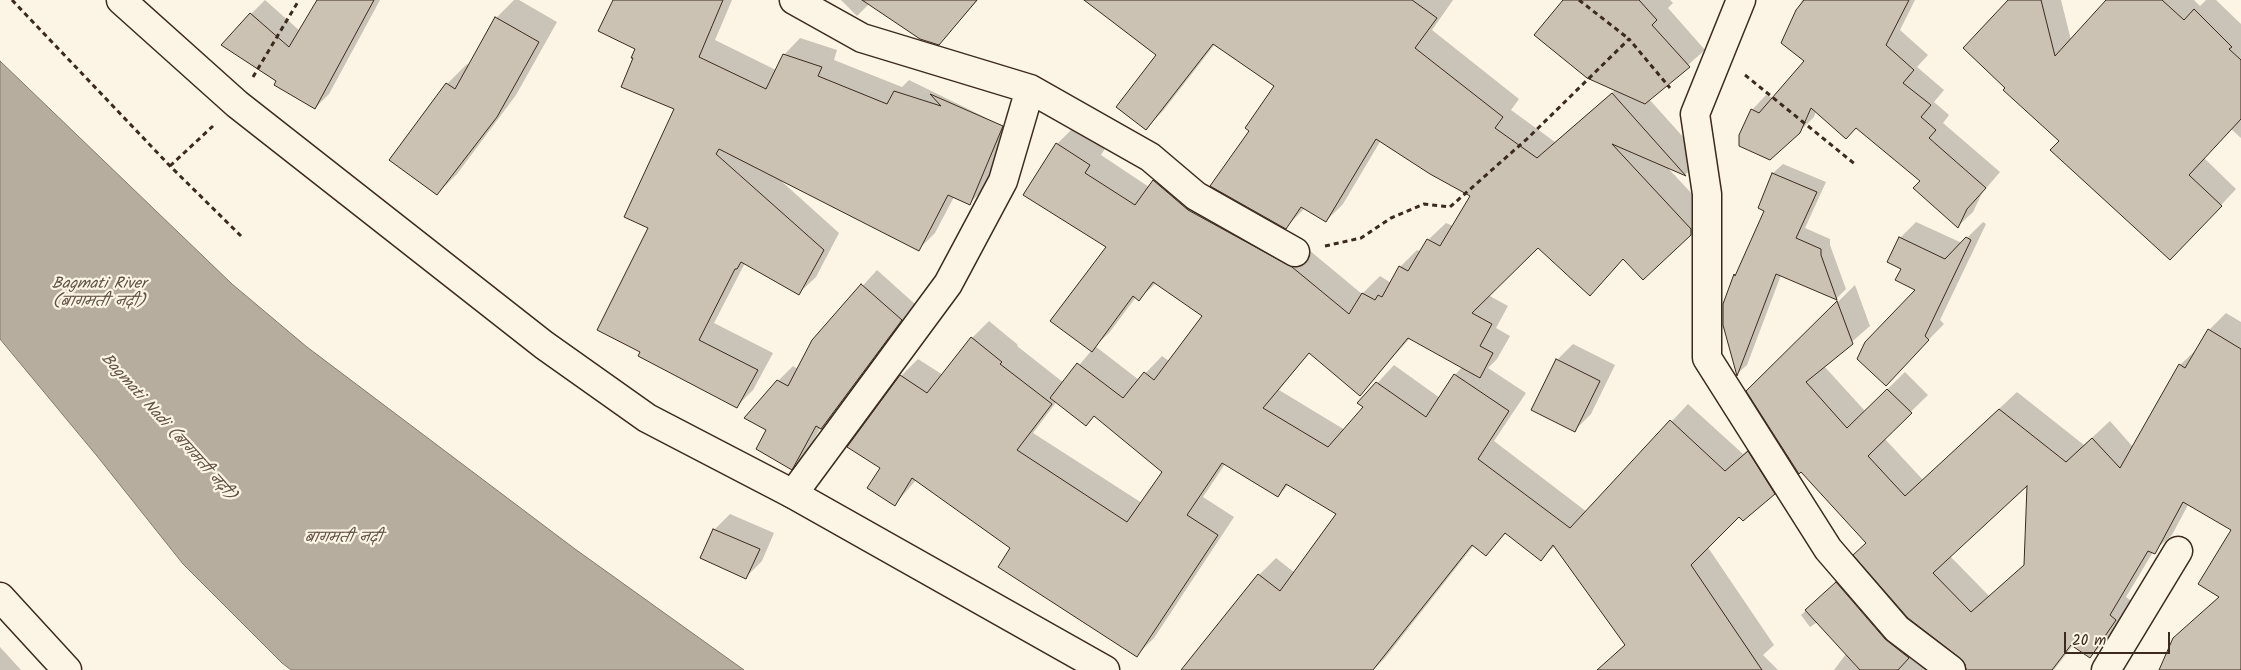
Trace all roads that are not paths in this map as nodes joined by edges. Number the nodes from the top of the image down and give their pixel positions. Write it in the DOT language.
graph roads {
  1 [pos="121,0"];
  2 [pos="794,0"];
  3 [pos="1741,0"];
  4 [pos="1030,89"];
  5 [pos="1296,252"];
  6 [pos="793,494"];
  7 [pos="2178,551"];
  8 [pos="0,597"];
  9 [pos="67,670"];
  10 [pos="1105,670"];
  11 [pos="1951,670"];
  12 [pos="2106,670"];
  1 -- 6 [label="street"];
  2 -- 4 [label="street"];
  3 -- 11 [label="street"];
  4 -- 5 [label="street"];
  4 -- 6 [label="street"];
  6 -- 10 [label="street"];
  7 -- 12 [label="street"];
  8 -- 9 [label="street"];
}
